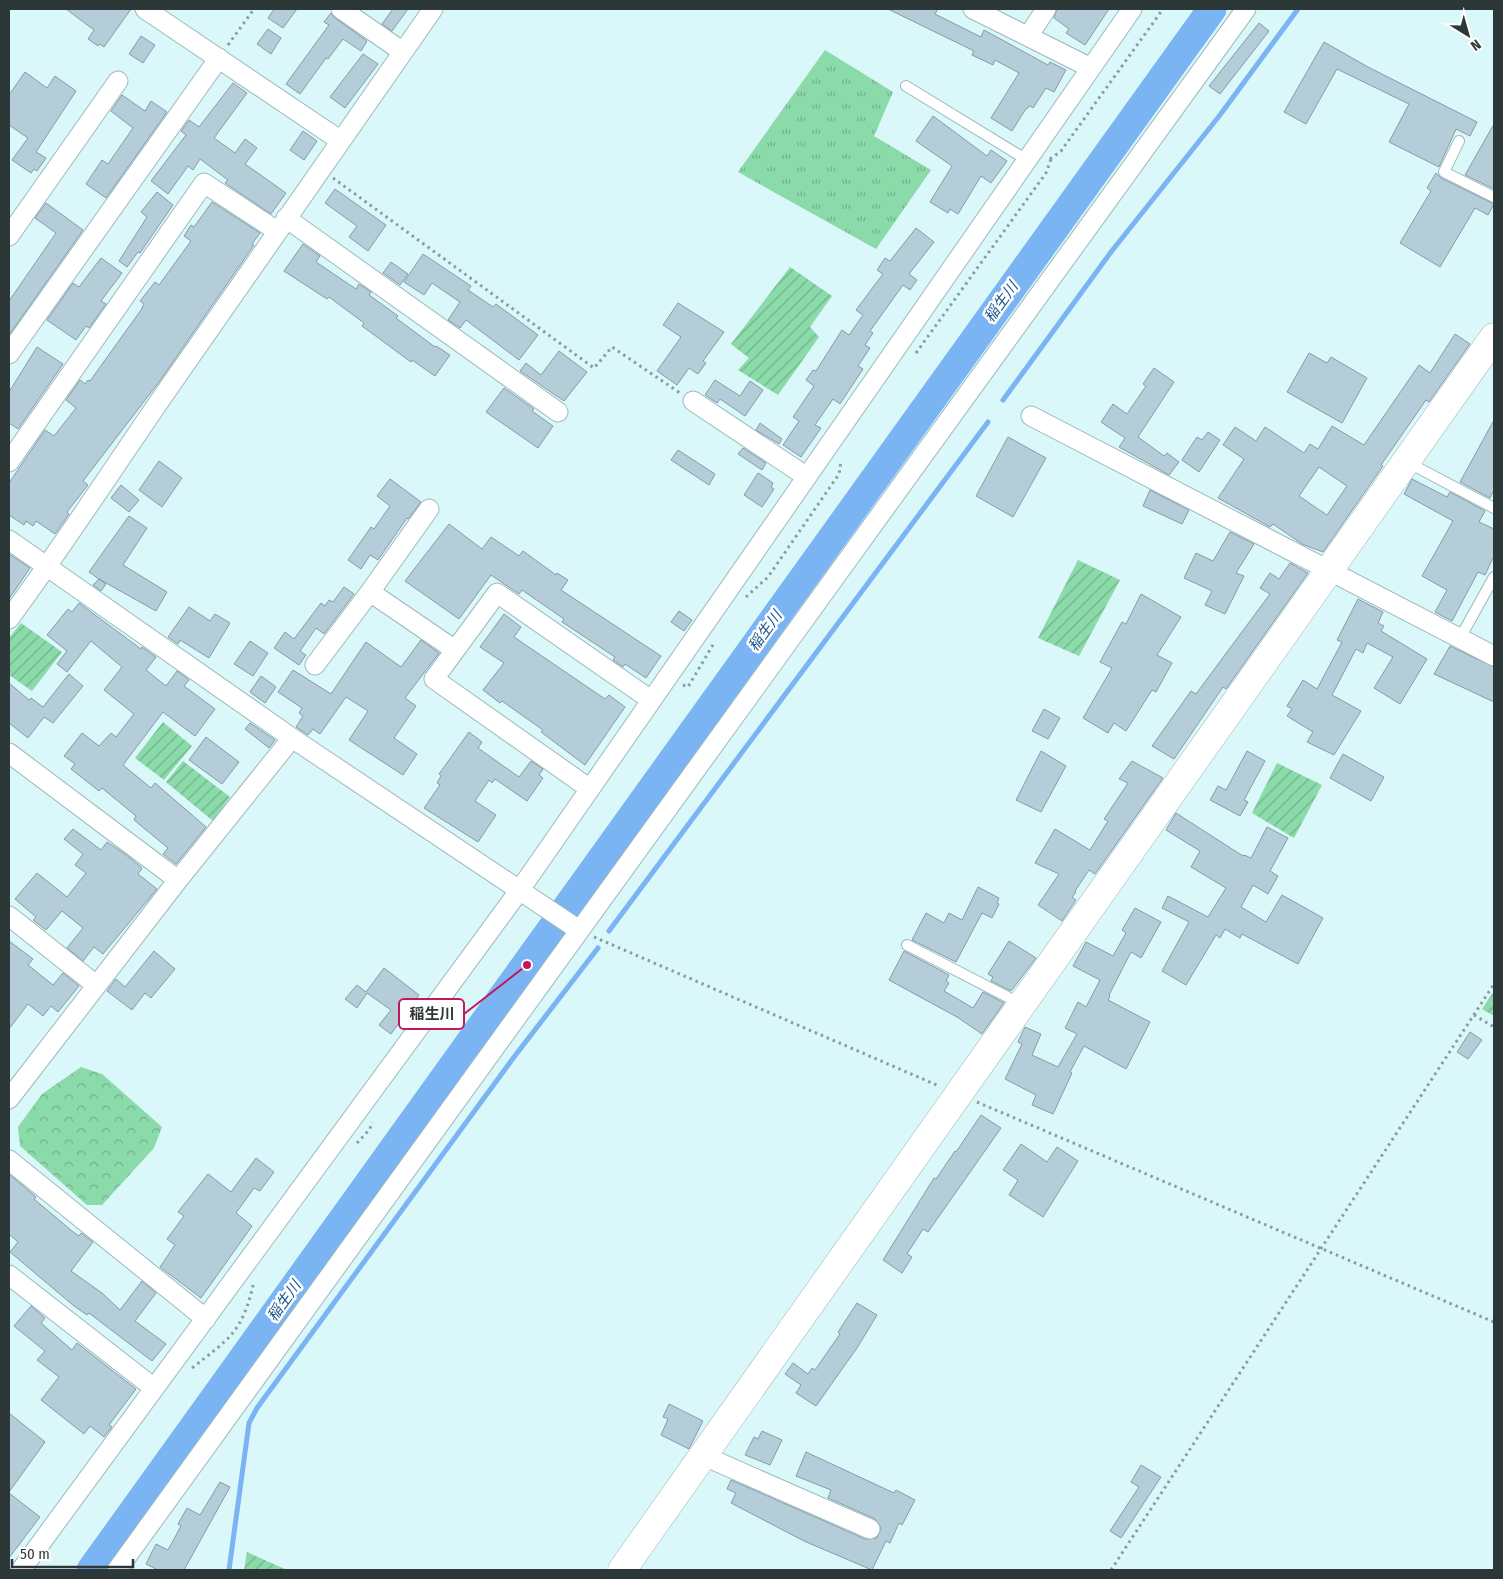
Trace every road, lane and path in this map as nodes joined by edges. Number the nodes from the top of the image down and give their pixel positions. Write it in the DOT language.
graph roads {
  1 [pos="145,9"];
  2 [pos="254,9"];
  3 [pos="341,9"];
  4 [pos="434,9"];
  5 [pos="973,9"];
  6 [pos="1046,9"];
  7 [pos="1132,9"];
  8 [pos="1163,9"];
  9 [pos="1246,9"];
  10 [pos="1029,36"];
  11 [pos="403,52"];
  12 [pos="219,58"];
  13 [pos="1091,68"];
  14 [pos="118,81"];
  15 [pos="906,86"];
  16 [pos="340,141"];
  17 [pos="1459,141"];
  18 [pos="1031,154"];
  19 [pos="321,169"];
  20 [pos="1494,197"];
  21 [pos="282,225"];
  22 [pos="9,236"];
  23 [pos="1494,337"];
  24 [pos="9,354"];
  25 [pos="693,401"];
  26 [pos="558,412"];
  27 [pos="1031,416"];
  28 [pos="9,462"];
  29 [pos="1407,462"];
  30 [pos="807,477"];
  31 [pos="1494,508"];
  32 [pos="429,509"];
  33 [pos="9,540"];
  34 [pos="48,566"];
  35 [pos="1330,571"];
  36 [pos="1494,577"];
  37 [pos="370,592"];
  38 [pos="9,619"];
  39 [pos="1460,638"];
  40 [pos="456,650"];
  41 [pos="1494,656"];
  42 [pos="315,665"];
  43 [pos="651,700"];
  44 [pos="292,738"];
  45 [pos="9,753"];
  46 [pos="590,789"];
  47 [pos="178,880"];
  48 [pos="519,891"];
  49 [pos="9,916"];
  50 [pos="575,927"];
  51 [pos="907,945"];
  52 [pos="1494,984"];
  53 [pos="96,985"];
  54 [pos="1024,1005"];
  55 [pos="1474,1015"];
  56 [pos="1494,1026"];
  57 [pos="960,1095"];
  58 [pos="9,1100"];
  59 [pos="9,1160"];
  60 [pos="1323,1248"];
  61 [pos="9,1275"];
  62 [pos="206,1319"];
  63 [pos="1494,1322"];
  64 [pos="154,1388"];
  65 [pos="704,1456"];
  66 [pos="870,1530"];
  67 [pos="21,1570"];
  68 [pos="117,1570"];
  69 [pos="622,1570"];
  70 [pos="1112,1570"];
  1 -- 12 [label="street"];
  2 -- 12 [label="path"];
  3 -- 11 [label="street"];
  4 -- 11 [label="street"];
  5 -- 10 [label="street"];
  6 -- 10 [label="street"];
  7 -- 13 [label="street"];
  8 -- 18 [label="path"];
  9 -- 50 [label="street"];
  10 -- 13 [label="street"];
  11 -- 16 [label="street"];
  12 -- 16 [label="street"];
  12 -- 24 [label="street"];
  13 -- 18 [label="street"];
  14 -- 22 [label="street"];
  15 -- 18 [label="lane"];
  16 -- 19 [label="street"];
  17 -- 20 [label="lane"];
  18 -- 30 [label="street"];
  19 -- 21 [label="street"];
  19 -- 25 [label="path"];
  21 -- 26 [label="street"];
  21 -- 28 [label="street"];
  21 -- 34 [label="street"];
  23 -- 29 [label="street"];
  25 -- 30 [label="street"];
  27 -- 35 [label="street"];
  29 -- 31 [label="lane"];
  29 -- 35 [label="street"];
  30 -- 43 [label="street"];
  32 -- 37 [label="street"];
  33 -- 34 [label="street"];
  34 -- 38 [label="street"];
  34 -- 44 [label="street"];
  35 -- 39 [label="street"];
  35 -- 54 [label="street"];
  36 -- 39 [label="lane"];
  37 -- 40 [label="street"];
  37 -- 42 [label="street"];
  39 -- 41 [label="street"];
  40 -- 43 [label="street"];
  40 -- 46 [label="street"];
  43 -- 46 [label="street"];
  44 -- 47 [label="street"];
  44 -- 48 [label="street"];
  45 -- 47 [label="street"];
  46 -- 48 [label="street"];
  47 -- 53 [label="street"];
  48 -- 50 [label="street"];
  48 -- 62 [label="street"];
  49 -- 53 [label="street"];
  50 -- 57 [label="path"];
  50 -- 68 [label="street"];
  51 -- 54 [label="lane"];
  52 -- 55 [label="path"];
  53 -- 58 [label="street"];
  54 -- 57 [label="street"];
  55 -- 56 [label="path"];
  55 -- 60 [label="path"];
  57 -- 60 [label="path"];
  57 -- 65 [label="street"];
  59 -- 62 [label="street"];
  60 -- 63 [label="path"];
  60 -- 70 [label="path"];
  61 -- 64 [label="street"];
  62 -- 64 [label="street"];
  64 -- 67 [label="street"];
  65 -- 66 [label="street"];
  65 -- 69 [label="street"];
}
